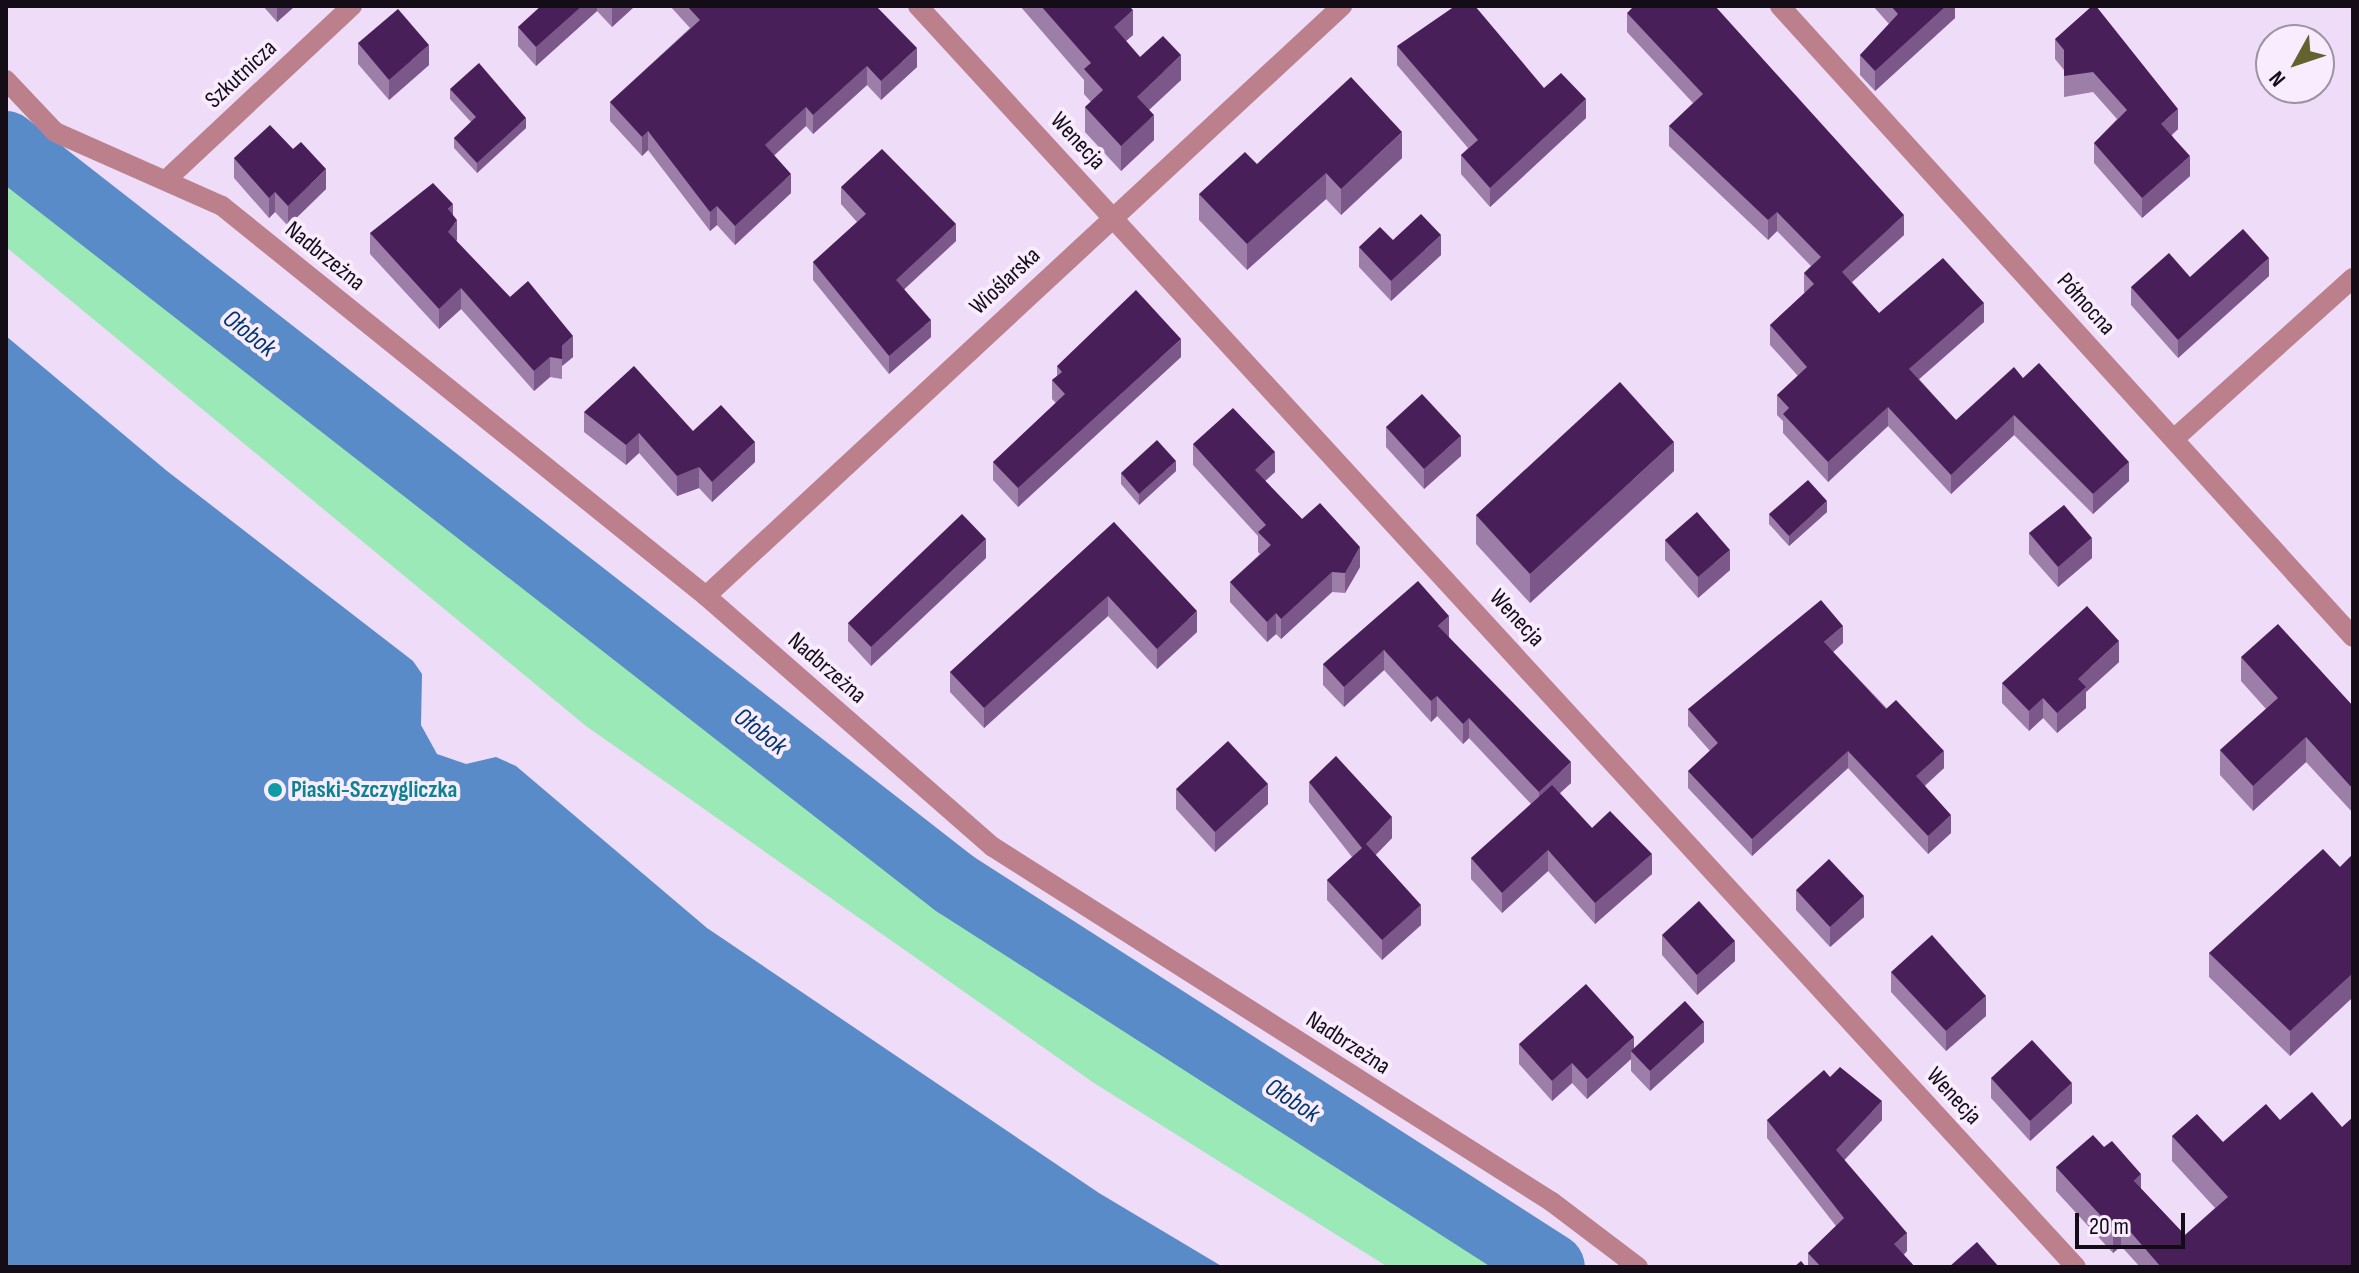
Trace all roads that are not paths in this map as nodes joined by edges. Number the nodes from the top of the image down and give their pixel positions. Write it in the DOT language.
graph roads {
  1 [pos="352,6"];
  2 [pos="918,6"];
  3 [pos="1780,6"];
  4 [pos="1337,8"];
  5 [pos="6,80"];
  6 [pos="166,180"];
  7 [pos="1113,216"];
  8 [pos="2353,278"];
  9 [pos="2174,439"];
  10 [pos="706,596"];
  11 [pos="2353,637"];
  12 [pos="1638,1267"];
  13 [pos="2076,1267"];
  1 -- 6 [label="street, Szkutnicza"];
  2 -- 7 [label="street, Wenecja"];
  3 -- 9 [label="street, Północna"];
  4 -- 7 [label="street, Wioślarska"];
  5 -- 6 [label="street, Nadbrzeżna"];
  6 -- 10 [label="street, Nadbrzeżna"];
  7 -- 10 [label="street, Wioślarska"];
  7 -- 13 [label="street, Wenecja"];
  8 -- 9 [label="street"];
  9 -- 11 [label="street, Północna"];
  10 -- 12 [label="street, Nadbrzeżna"];
}
